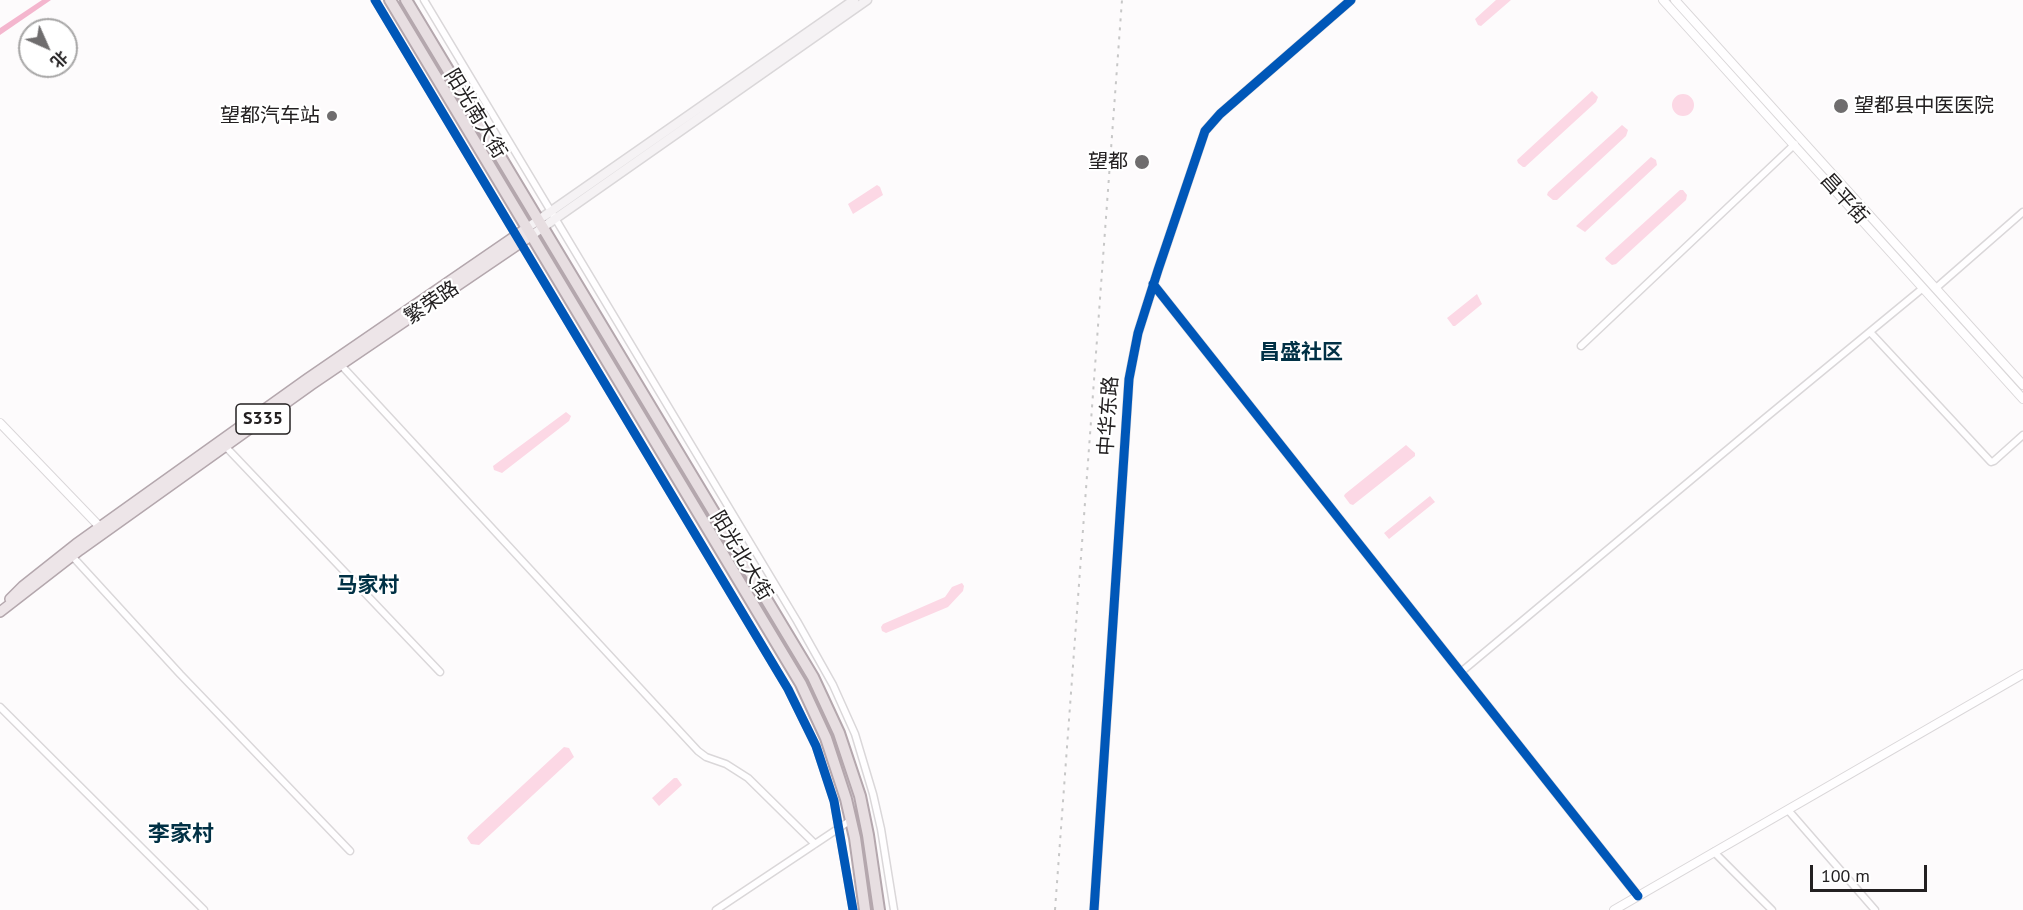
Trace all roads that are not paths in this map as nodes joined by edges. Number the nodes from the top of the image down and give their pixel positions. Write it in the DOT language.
graph roads {
  1 [pos="375,0"];
  2 [pos="390,0"];
  3 [pos="406,0"];
  4 [pos="424,0"];
  5 [pos="867,0"];
  6 [pos="1351,0"];
  7 [pos="1663,0"];
  8 [pos="1675,0"];
  9 [pos="851,1"];
  10 [pos="1795,144"];
  11 [pos="2023,212"];
  12 [pos="553,215"];
  13 [pos="541,223"];
  14 [pos="530,231"];
  15 [pos="518,239"];
  16 [pos="1153,284"];
  17 [pos="1923,288"];
  18 [pos="1936,288"];
  19 [pos="1870,332"];
  20 [pos="1581,346"];
  21 [pos="341,365"];
  22 [pos="2023,385"];
  23 [pos="2023,399"];
  24 [pos="0,423"];
  25 [pos="2023,435"];
  26 [pos="225,446"];
  27 [pos="100,526"];
  28 [pos="72,556"];
  29 [pos="0,611"];
  30 [pos="440,672"];
  31 [pos="1461,672"];
  32 [pos="2023,674"];
  33 [pos="0,707"];
  34 [pos="1788,810"];
  35 [pos="851,820"];
  36 [pos="838,829"];
  37 [pos="815,844"];
  38 [pos="350,851"];
  39 [pos="1714,852"];
  40 [pos="1638,896"];
  41 [pos="204,910"];
  42 [pos="716,910"];
  43 [pos="853,910"];
  44 [pos="865,910"];
  45 [pos="879,910"];
  46 [pos="894,910"];
  47 [pos="1094,910"];
  48 [pos="1614,910"];
  49 [pos="1772,910"];
  50 [pos="1875,910"];
  1 -- 15 [label="street"];
  2 -- 14 [label="highway, 阳光南大街"];
  3 -- 13 [label="highway, 阳光南大街"];
  4 -- 12 [label="street"];
  5 -- 12 [label="main road, 繁荣路"];
  6 -- 16 [label="street, 中华东路"];
  7 -- 10 [label="street, 昌平街"];
  8 -- 18 [label="street, 昌平街"];
  9 -- 12 [label="main road, 繁荣路"];
  10 -- 17 [label="street, 昌平街"];
  10 -- 20 [label="street"];
  11 -- 18 [label="street"];
  12 -- 13 [label="main road, 繁荣路"];
  12 -- 46 [label="street"];
  13 -- 14 [label="main road, 繁荣路"];
  13 -- 45 [label="highway, 阳光北大街"];
  14 -- 15 [label="main road, 繁荣路 / S335"];
  14 -- 35 [label="highway, 阳光北大街"];
  15 -- 21 [label="main road, 繁荣路 / S335"];
  15 -- 27 [label="main road, 繁荣路 / S335"];
  15 -- 36 [label="street"];
  16 -- 31 [label="street"];
  16 -- 47 [label="street, 中华东路"];
  17 -- 19 [label="street"];
  17 -- 23 [label="street, 昌平街"];
  18 -- 22 [label="street, 昌平街"];
  19 -- 25 [label="street"];
  19 -- 31 [label="street"];
  21 -- 26 [label="main road, 繁荣路 / S335"];
  21 -- 37 [label="street"];
  24 -- 27 [label="street"];
  26 -- 28 [label="main road, 繁荣路 / S335"];
  26 -- 30 [label="street"];
  27 -- 29 [label="main road, 繁荣路 / S335"];
  28 -- 29 [label="main road, 繁荣路 / S335"];
  28 -- 38 [label="street"];
  31 -- 40 [label="street"];
  32 -- 34 [label="street"];
  33 -- 41 [label="street"];
  34 -- 39 [label="street"];
  34 -- 50 [label="street"];
  35 -- 36 [label="street"];
  35 -- 44 [label="highway, 阳光北大街"];
  36 -- 37 [label="street"];
  36 -- 43 [label="street"];
  37 -- 42 [label="street"];
  39 -- 40 [label="street"];
  39 -- 49 [label="street"];
  40 -- 48 [label="street"];
}
